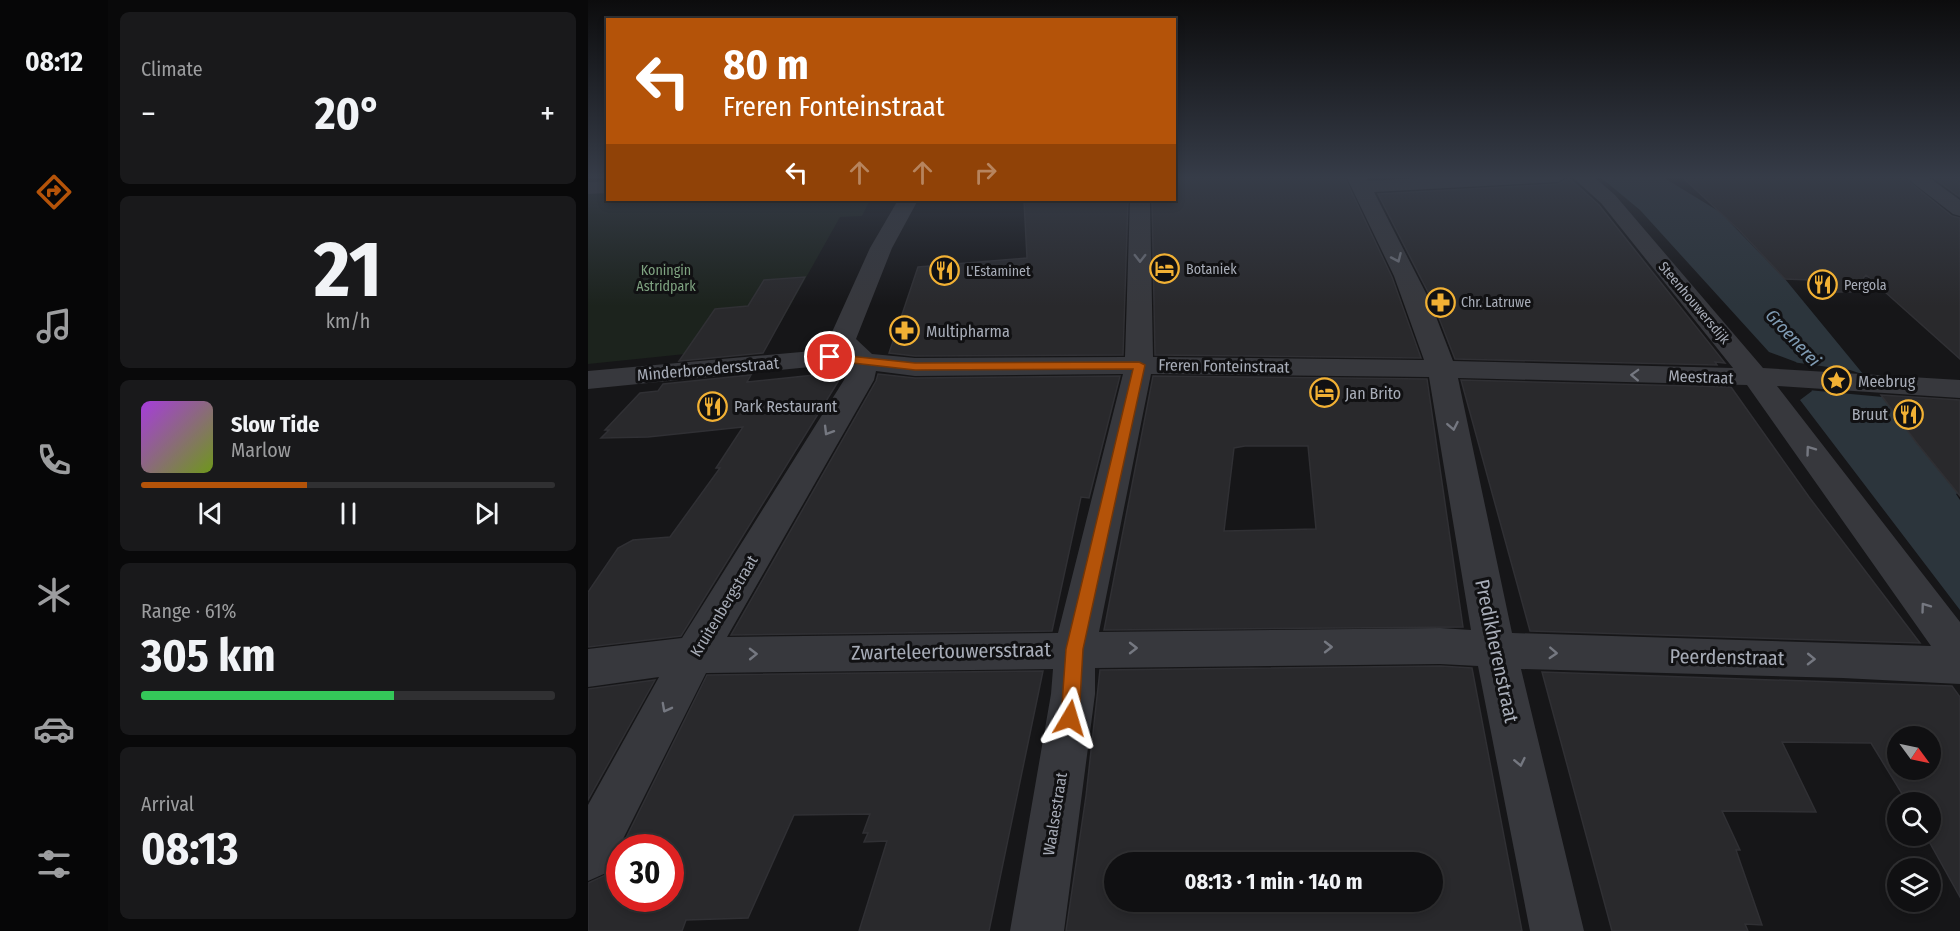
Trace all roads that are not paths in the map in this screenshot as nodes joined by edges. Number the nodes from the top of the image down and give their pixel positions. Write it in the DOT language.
graph roads {
  1 [pos="897,219"];
  2 [pos="1140,219"];
  3 [pos="1378,219"];
  4 [pos="1625,219"];
  5 [pos="864,361"];
  6 [pos="1139,365"];
  7 [pos="1441,369"];
  8 [pos="1757,379"];
  9 [pos="588,380"];
  10 [pos="1960,388"];
  11 [pos="1075,649"];
  12 [pos="1495,649"];
  13 [pos="1960,654"];
  14 [pos="694,655"];
  15 [pos="1960,666"];
  16 [pos="588,668"];
  17 [pos="588,855"];
  18 [pos="1037,931"];
  19 [pos="1557,931"];
  1 -- 5 [label="street"];
  2 -- 6 [label="street, Waalsestraat, one-way"];
  3 -- 7 [label="street, Predikherenstraat, one-way"];
  4 -- 8 [label="street, Steenhouwersdijk"];
  5 -- 6 [label="street, Freren Fonteinstraat"];
  5 -- 9 [label="street, Minderbroedersstraat"];
  5 -- 14 [label="street, Kruitenbergstraat, one-way"];
  6 -- 7 [label="street, Freren Fonteinstraat"];
  6 -- 11 [label="street, Waalsestraat"];
  8 -- 7 [label="street, Meestraat, one-way"];
  7 -- 12 [label="street, Predikherenstraat, one-way"];
  8 -- 10 [label="street, Meestraat"];
  13 -- 8 [label="street, one-way"];
  11 -- 12 [label="street, Zwarteleertouwersstraat, one-way"];
  14 -- 11 [label="street, Zwarteleertouwersstraat, one-way"];
  11 -- 18 [label="street, Waalsestraat"];
  12 -- 15 [label="street, Peerdenstraat, one-way"];
  12 -- 19 [label="street, Predikherenstraat, one-way"];
  14 -- 16 [label="street, Zwarteleertouwersstraat"];
  14 -- 17 [label="street, Kruitenbergstraat, one-way"];
}
